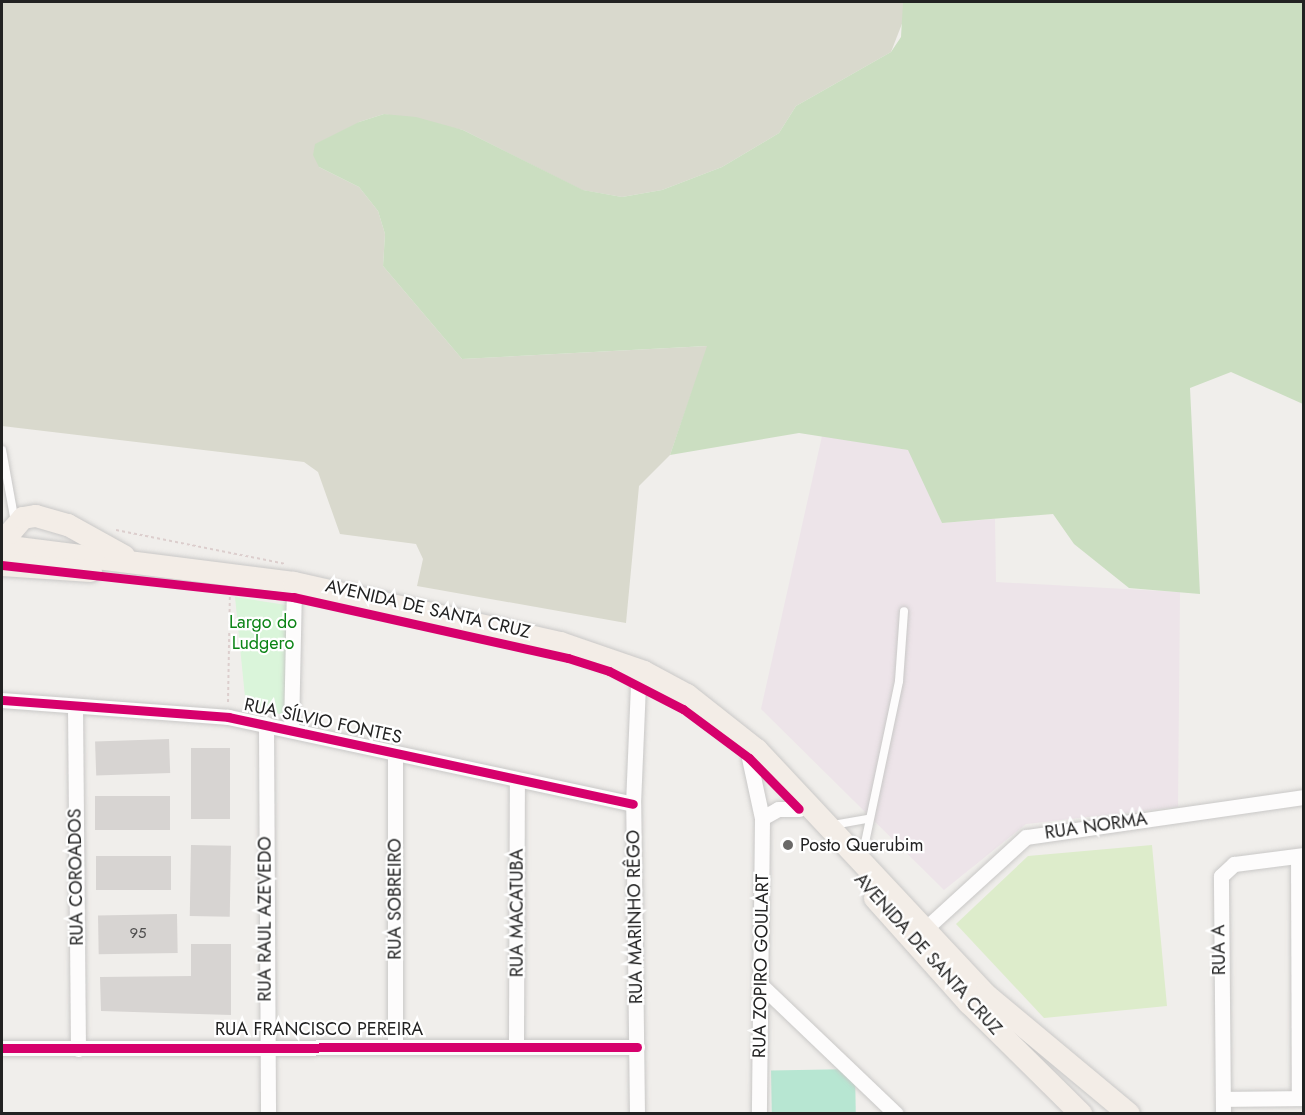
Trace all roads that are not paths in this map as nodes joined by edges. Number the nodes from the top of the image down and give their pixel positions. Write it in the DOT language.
graph roads {
  1 [pos="2,450"];
  2 [pos="15,523"];
  3 [pos="4,552"];
  4 [pos="146,563"];
  5 [pos="294,583"];
  6 [pos="904,611"];
  7 [pos="638,684"];
  8 [pos="2,700"];
  9 [pos="75,706"];
  10 [pos="266,724"];
  11 [pos="291,730"];
  12 [pos="395,753"];
  13 [pos="749,758"];
  14 [pos="517,781"];
  15 [pos="1304,797"];
  16 [pos="633,804"];
  17 [pos="799,809"];
  18 [pos="762,818"];
  19 [pos="867,819"];
  20 [pos="831,826"];
  21 [pos="1300,855"];
  22 [pos="861,861"];
  23 [pos="924,930"];
  24 [pos="762,986"];
  25 [pos="395,1045"];
  26 [pos="516,1045"];
  27 [pos="264,1046"];
  28 [pos="637,1047"];
  29 [pos="2,1048"];
  30 [pos="78,1049"];
  31 [pos="1301,1098"];
  32 [pos="1060,1104"];
  33 [pos="1223,1106"];
  34 [pos="268,1113"];
  35 [pos="637,1113"];
  36 [pos="759,1113"];
  37 [pos="896,1113"];
  38 [pos="1081,1113"];
  39 [pos="1129,1113"];
  1 -- 2 [label="lane"];
  2 -- 3 [label="main road"];
  2 -- 4 [label="main road"];
  3 -- 4 [label="main road, AVENIDA DE SANTA CRUZ"];
  3 -- 5 [label="main road, AVENIDA DE SANTA CRUZ"];
  4 -- 5 [label="main road, AVENIDA DE SANTA CRUZ"];
  5 -- 7 [label="main road, AVENIDA DE SANTA CRUZ"];
  5 -- 11 [label="street"];
  5 -- 20 [label="main road, AVENIDA DE SANTA CRUZ"];
  6 -- 19 [label="lane"];
  7 -- 13 [label="main road, AVENIDA DE SANTA CRUZ"];
  7 -- 16 [label="street, RUA MARINHO RÊGO"];
  8 -- 9 [label="street, RUA SÍLVIO FONTES"];
  9 -- 10 [label="street, RUA SÍLVIO FONTES"];
  9 -- 30 [label="street, RUA COROADOS"];
  10 -- 11 [label="street, RUA SÍLVIO FONTES"];
  10 -- 27 [label="street, RUA RAUL AZEVEDO"];
  11 -- 12 [label="street, RUA SÍLVIO FONTES"];
  12 -- 14 [label="street, RUA SÍLVIO FONTES"];
  12 -- 25 [label="street, RUA SOBREIRO"];
  13 -- 17 [label="main road, AVENIDA DE SANTA CRUZ"];
  13 -- 18 [label="street, RUA ZOPIRO GOULART"];
  14 -- 16 [label="street, RUA SÍLVIO FONTES"];
  14 -- 26 [label="street, RUA MACATUBA"];
  15 -- 23 [label="street, RUA NORMA"];
  16 -- 28 [label="street, RUA MARINHO RÊGO"];
  17 -- 18 [label="street"];
  17 -- 32 [label="main road, AVENIDA DE SANTA CRUZ"];
  18 -- 24 [label="street, RUA ZOPIRO GOULART"];
  19 -- 20 [label="lane"];
  19 -- 22 [label="lane"];
  20 -- 22 [label="main road, AVENIDA DE SANTA CRUZ"];
  21 -- 31 [label="street"];
  21 -- 33 [label="street, RUA A"];
  22 -- 23 [label="main road, AVENIDA DE SANTA CRUZ"];
  23 -- 39 [label="main road, AVENIDA DE SANTA CRUZ"];
  24 -- 36 [label="street, RUA ZOPIRO GOULART"];
  24 -- 37 [label="street"];
  25 -- 26 [label="street, RUA FRANCISCO PEREIRA"];
  25 -- 27 [label="street, RUA FRANCISCO PEREIRA"];
  26 -- 28 [label="street, RUA FRANCISCO PEREIRA"];
  27 -- 30 [label="street, RUA FRANCISCO PEREIRA"];
  27 -- 34 [label="street, RUA RAUL AZEVEDO"];
  28 -- 35 [label="street, RUA MARINHO RÊGO"];
  29 -- 30 [label="street, RUA FRANCISCO PEREIRA"];
  31 -- 33 [label="street"];
  32 -- 38 [label="main road, AVENIDA DE SANTA CRUZ"];
}
